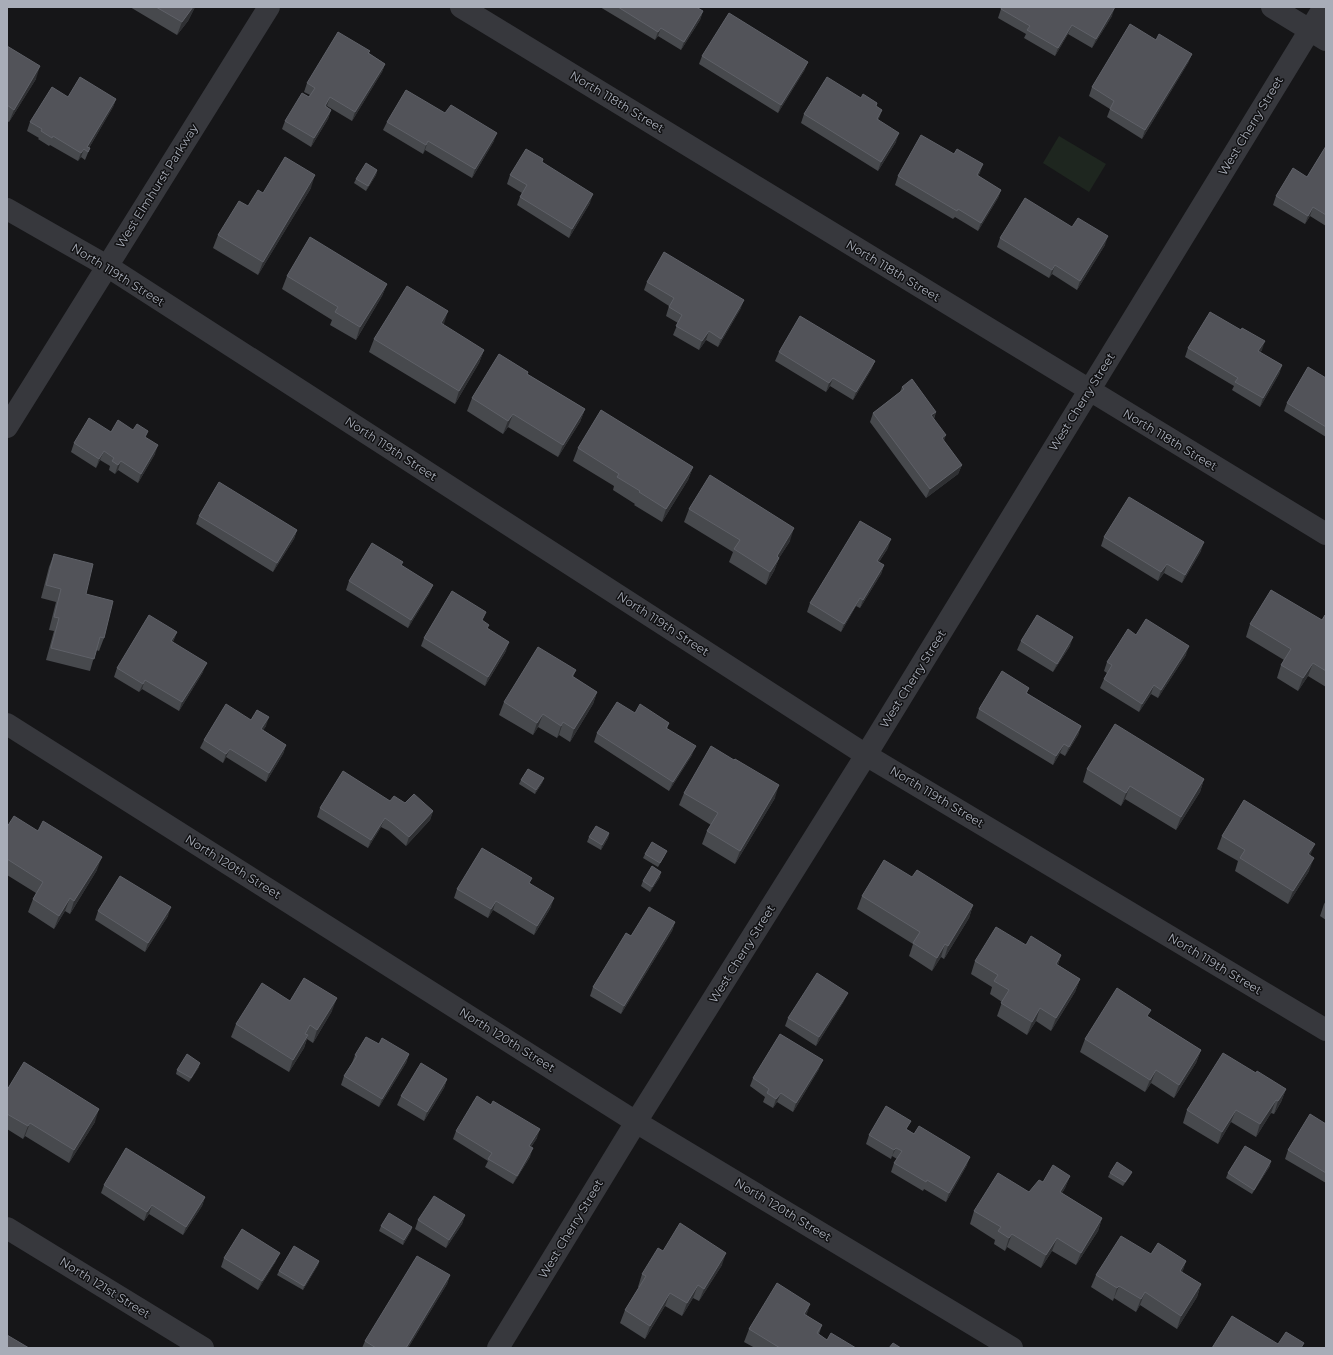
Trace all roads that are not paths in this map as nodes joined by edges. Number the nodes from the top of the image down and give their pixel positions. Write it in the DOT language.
graph roads {
  1 [pos="269,7"];
  2 [pos="461,7"];
  3 [pos="1272,7"];
  4 [pos="1324,7"];
  5 [pos="1318,35"];
  6 [pos="7,209"];
  7 [pos="107,266"];
  8 [pos="1089,391"];
  9 [pos="7,427"];
  10 [pos="1326,534"];
  11 [pos="7,724"];
  12 [pos="866,755"];
  13 [pos="1326,1030"];
  14 [pos="636,1122"];
  15 [pos="7,1228"];
  16 [pos="203,1348"];
  17 [pos="498,1348"];
  18 [pos="1012,1348"];
  1 -- 7 [label="street, West Elmhurst Parkway"];
  2 -- 8 [label="street, North 118th Street"];
  3 -- 5 [label="street"];
  4 -- 5 [label="street, West Cherry Street"];
  5 -- 8 [label="street, West Cherry Street"];
  6 -- 7 [label="street, North 119th Street"];
  7 -- 9 [label="street, West Elmhurst Parkway"];
  7 -- 12 [label="street, North 119th Street"];
  8 -- 10 [label="street, North 118th Street"];
  8 -- 12 [label="street, West Cherry Street"];
  11 -- 14 [label="street, North 120th Street"];
  12 -- 13 [label="street, North 119th Street"];
  12 -- 14 [label="street, West Cherry Street"];
  14 -- 17 [label="street, West Cherry Street"];
  14 -- 18 [label="street, North 120th Street"];
  15 -- 16 [label="street, North 121st Street"];
}
